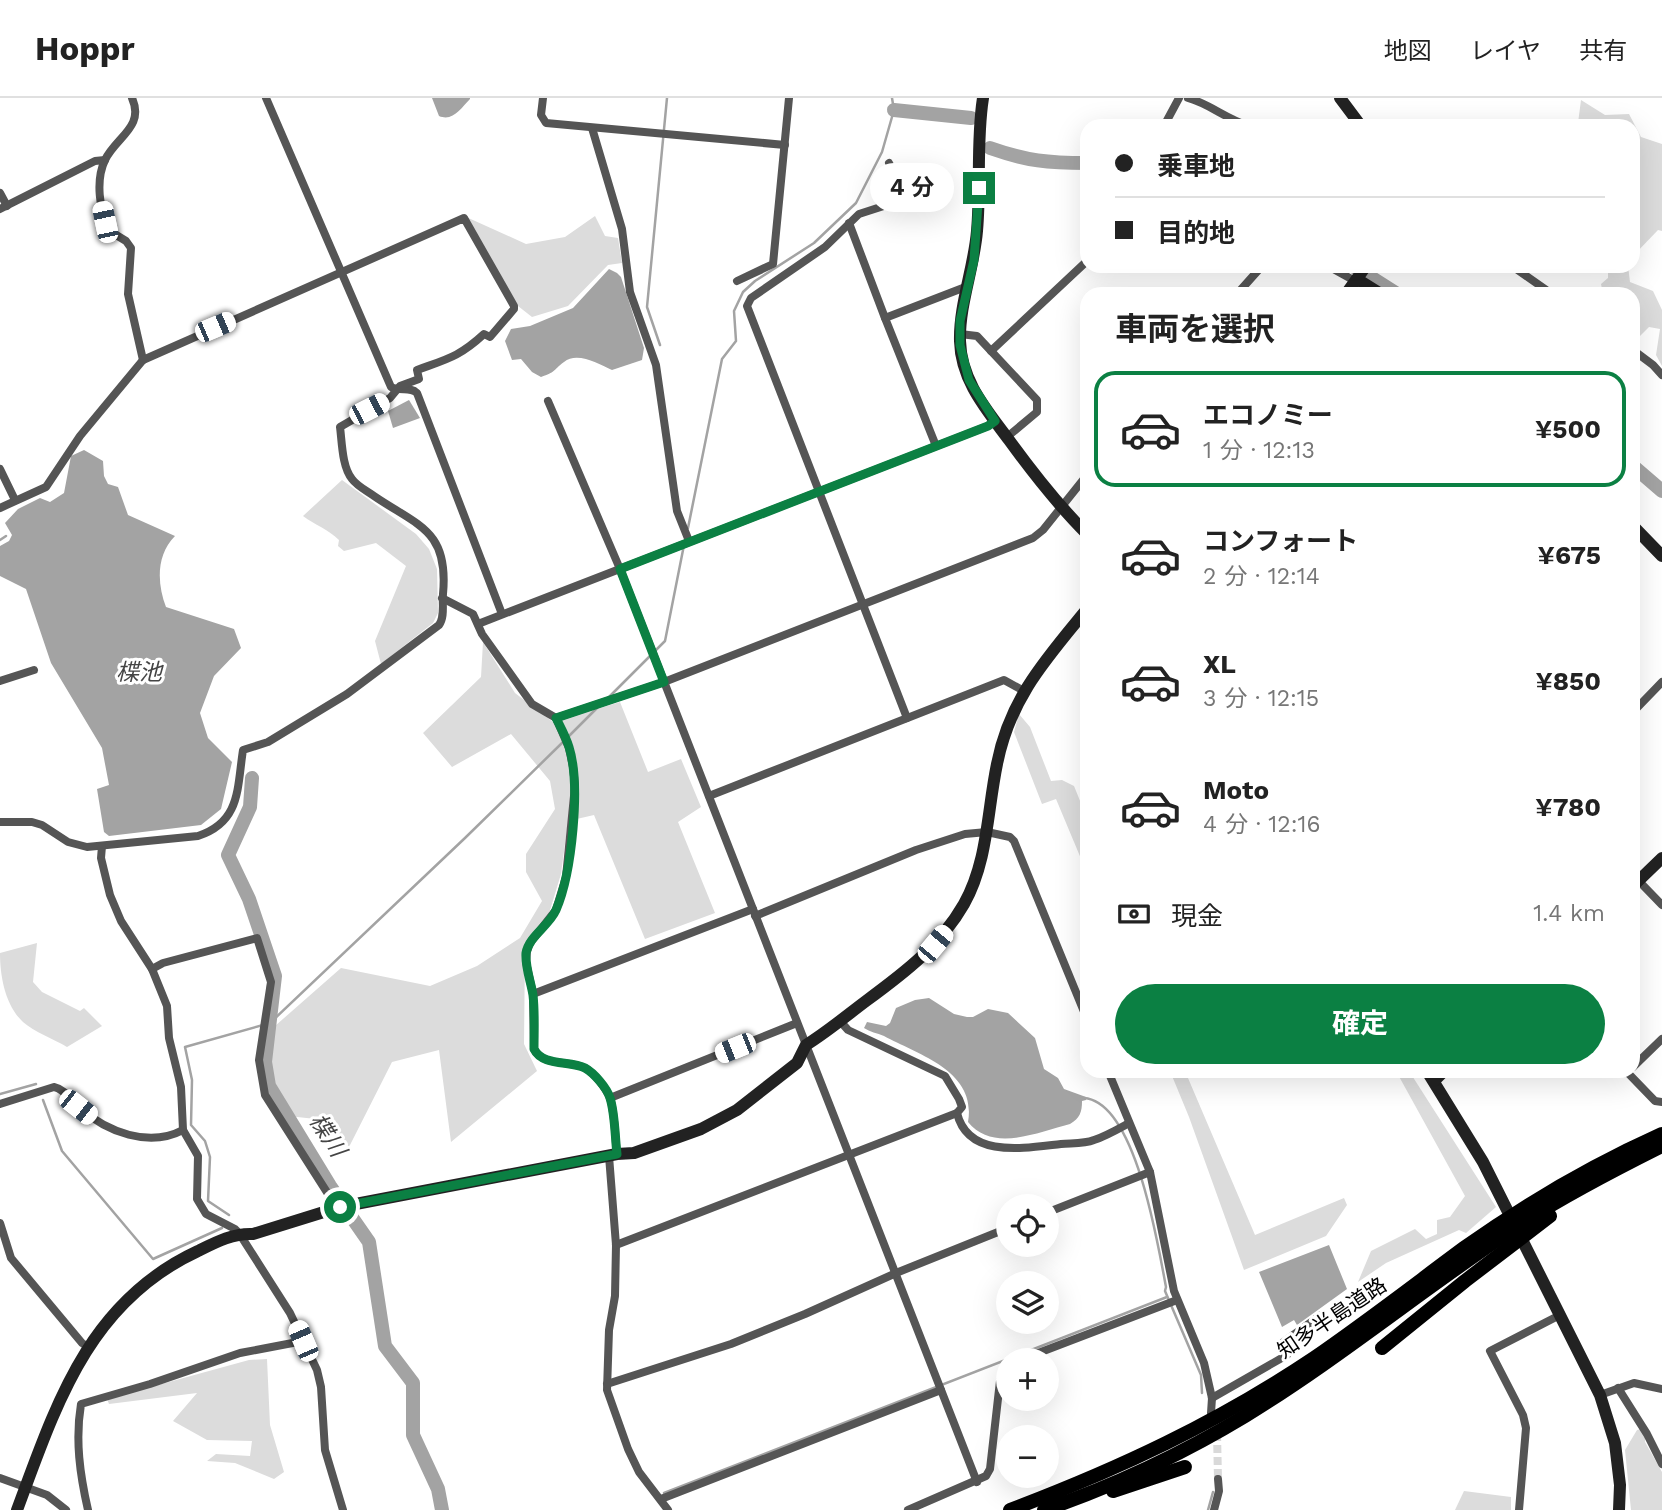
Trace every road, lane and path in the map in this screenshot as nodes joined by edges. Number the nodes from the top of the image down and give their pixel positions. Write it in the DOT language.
graph roads {
  1 [pos="132,98"];
  2 [pos="266,98"];
  3 [pos="543,98"];
  4 [pos="789,98"];
  5 [pos="983,98"];
  6 [pos="1179,98"];
  7 [pos="1188,98"];
  8 [pos="1340,98"];
  9 [pos="1168,119"];
  10 [pos="1228,119"];
  11 [pos="1356,119"];
  12 [pos="592,128"];
  13 [pos="785,145"];
  14 [pos="105,160"];
  15 [pos="889,163"];
  16 [pos="0,193"];
  17 [pos="3,208"];
  18 [pos="849,223"];
  19 [pos="1080,268"];
  20 [pos="340,272"];
  21 [pos="1256,273"];
  22 [pos="1522,273"];
  23 [pos="1361,274"];
  24 [pos="737,281"];
  25 [pos="968,286"];
  26 [pos="1243,287"];
  27 [pos="1374,287"];
  28 [pos="1542,287"];
  29 [pos="885,318"];
  30 [pos="960,334"];
  31 [pos="991,351"];
  32 [pos="1640,355"];
  33 [pos="143,360"];
  34 [pos="1662,375"];
  35 [pos="398,391"];
  36 [pos="548,401"];
  37 [pos="995,421"];
  38 [pos="1007,437"];
  39 [pos="936,446"];
  40 [pos="0,469"];
  41 [pos="1080,484"];
  42 [pos="818,491"];
  43 [pos="15,500"];
  44 [pos="1061,507"];
  45 [pos="0,508"];
  46 [pos="1080,527"];
  47 [pos="1640,532"];
  48 [pos="689,541"];
  49 [pos="1661,552"];
  50 [pos="620,569"];
  51 [pos="442,598"];
  52 [pos="863,605"];
  53 [pos="502,614"];
  54 [pos="1080,618"];
  55 [pos="478,624"];
  56 [pos="34,670"];
  57 [pos="0,681"];
  58 [pos="664,682"];
  59 [pos="1662,682"];
  60 [pos="1024,691"];
  61 [pos="1640,705"];
  62 [pos="556,718"];
  63 [pos="907,718"];
  64 [pos="709,796"];
  65 [pos="0,822"];
  66 [pos="987,832"];
  67 [pos="102,846"];
  68 [pos="1662,858"];
  69 [pos="1640,877"];
  70 [pos="1640,885"];
  71 [pos="1662,905"];
  72 [pos="754,913"];
  73 [pos="152,969"];
  74 [pos="533,995"];
  75 [pos="1080,1002"];
  76 [pos="840,1021"];
  77 [pos="797,1023"];
  78 [pos="1662,1039"];
  79 [pos="806,1045"];
  80 [pos="1640,1060"];
  81 [pos="1111,1078"];
  82 [pos="1431,1078"];
  83 [pos="1636,1078"];
  84 [pos="610,1097"];
  85 [pos="1662,1102"];
  86 [pos="0,1104"];
  87 [pos="957,1113"];
  88 [pos="1129,1123"];
  89 [pos="183,1130"];
  90 [pos="1662,1133"];
  91 [pos="1662,1146"];
  92 [pos="613,1155"];
  93 [pos="848,1155"];
  94 [pos="1639,1158"];
  95 [pos="1150,1172"];
  96 [pos="343,1207"];
  97 [pos="1059,1208"];
  98 [pos="0,1223"];
  99 [pos="239,1233"];
  100 [pos="996,1233"];
  101 [pos="616,1245"];
  102 [pos="896,1273"];
  103 [pos="1177,1300"];
  104 [pos="1321,1315"];
  105 [pos="1560,1315"];
  106 [pos="303,1341"];
  107 [pos="88,1347"];
  108 [pos="1051,1348"];
  109 [pos="1382,1348"];
  110 [pos="607,1384"];
  111 [pos="1618,1388"];
  112 [pos="1662,1389"];
  113 [pos="941,1390"];
  114 [pos="1600,1395"];
  115 [pos="1212,1398"];
  116 [pos="997,1411"];
  117 [pos="1211,1413"];
  118 [pos="1662,1464"];
  119 [pos="1185,1467"];
  120 [pos="0,1478"];
  121 [pos="1218,1479"];
  122 [pos="977,1482"];
  123 [pos="25,1488"];
  124 [pos="662,1499"];
  125 [pos="17,1510"];
  126 [pos="66,1510"];
  127 [pos="88,1510"];
  128 [pos="343,1510"];
  129 [pos="668,1510"];
  130 [pos="908,1510"];
  131 [pos="1010,1510"];
  132 [pos="1044,1510"];
  133 [pos="1059,1510"];
  134 [pos="1214,1510"];
  135 [pos="1519,1510"];
  136 [pos="1619,1510"];
  1 -- 14 [label="street"];
  2 -- 20 [label="street"];
  3 -- 12 [label="street"];
  4 -- 13 [label="street"];
  5 -- 25 [label="street"];
  6 -- 9 [label="street"];
  7 -- 10 [label="street"];
  8 -- 11 [label="street"];
  12 -- 13 [label="street"];
  12 -- 48 [label="street"];
  13 -- 24 [label="street"];
  14 -- 17 [label="street"];
  14 -- 33 [label="street"];
  15 -- 18 [label="street"];
  16 -- 17 [label="street"];
  18 -- 29 [label="street"];
  18 -- 42 [label="street"];
  19 -- 31 [label="street"];
  20 -- 33 [label="street"];
  20 -- 35 [label="street"];
  20 -- 35 [label="street"];
  21 -- 26 [label="street"];
  22 -- 28 [label="street"];
  23 -- 27 [label="street"];
  25 -- 29 [label="street"];
  25 -- 30 [label="street"];
  29 -- 39 [label="street"];
  30 -- 31 [label="street"];
  30 -- 37 [label="street"];
  31 -- 38 [label="street"];
  32 -- 34 [label="street"];
  33 -- 43 [label="street"];
  35 -- 51 [label="street"];
  35 -- 53 [label="street"];
  36 -- 50 [label="street"];
  37 -- 38 [label="street"];
  37 -- 39 [label="street"];
  38 -- 44 [label="street"];
  39 -- 42 [label="street"];
  40 -- 43 [label="street"];
  41 -- 44 [label="street"];
  42 -- 48 [label="street"];
  42 -- 52 [label="street"];
  43 -- 45 [label="street"];
  44 -- 46 [label="street"];
  44 -- 52 [label="street"];
  47 -- 49 [label="street"];
  48 -- 50 [label="street"];
  50 -- 53 [label="street"];
  50 -- 58 [label="street"];
  51 -- 55 [label="street"];
  51 -- 67 [label="street"];
  52 -- 58 [label="street"];
  52 -- 63 [label="street"];
  53 -- 55 [label="street"];
  54 -- 60 [label="street"];
  55 -- 62 [label="street"];
  56 -- 57 [label="street"];
  58 -- 62 [label="street"];
  58 -- 64 [label="street"];
  59 -- 61 [label="street"];
  60 -- 63 [label="street"];
  60 -- 66 [label="street"];
  62 -- 74 [label="street"];
  63 -- 64 [label="street"];
  64 -- 72 [label="street"];
  65 -- 67 [label="street"];
  66 -- 72 [label="street"];
  66 -- 75 [label="street"];
  66 -- 76 [label="street"];
  67 -- 73 [label="street"];
  68 -- 69 [label="street"];
  70 -- 71 [label="street"];
  72 -- 74 [label="street"];
  72 -- 77 [label="street"];
  73 -- 89 [label="street"];
  73 -- 96 [label="street"];
  74 -- 84 [label="street"];
  76 -- 79 [label="street"];
  76 -- 87 [label="street"];
  77 -- 79 [label="street"];
  77 -- 84 [label="street"];
  78 -- 80 [label="street"];
  79 -- 92 [label="street"];
  79 -- 93 [label="street"];
  81 -- 88 [label="street"];
  82 -- 105 [label="street"];
  83 -- 85 [label="street"];
  84 -- 92 [label="street"];
  86 -- 89 [label="street"];
  87 -- 88 [label="street"];
  87 -- 93 [label="street"];
  88 -- 95 [label="street"];
  89 -- 99 [label="street"];
  90 -- 131 [label="highway, 知多半島道路"];
  91 -- 94 [label="highway, 知多半島道路"];
  92 -- 96 [label="street"];
  92 -- 101 [label="street"];
  93 -- 101 [label="street"];
  93 -- 102 [label="street"];
  94 -- 109 [label="highway"];
  94 -- 132 [label="highway, 知多半島道路"];
  95 -- 97 [label="street"];
  95 -- 103 [label="street"];
  96 -- 99 [label="street"];
  98 -- 107 [label="street"];
  99 -- 106 [label="street"];
  99 -- 107 [label="street"];
  100 -- 102 [label="street"];
  101 -- 110 [label="street"];
  102 -- 110 [label="street"];
  102 -- 113 [label="street"];
  103 -- 108 [label="street"];
  103 -- 115 [label="street"];
  104 -- 115 [label="street"];
  105 -- 114 [label="street"];
  105 -- 135 [label="street"];
  106 -- 127 [label="street"];
  106 -- 128 [label="street"];
  107 -- 123 [label="street"];
  110 -- 124 [label="street"];
  111 -- 112 [label="street"];
  111 -- 114 [label="street"];
  111 -- 118 [label="street"];
  113 -- 122 [label="street"];
  113 -- 124 [label="street"];
  114 -- 136 [label="street"];
  115 -- 117 [label="street"];
  116 -- 122 [label="street"];
  119 -- 133 [label="highway"];
  120 -- 123 [label="street"];
  121 -- 134 [label="street"];
  122 -- 130 [label="street"];
  123 -- 125 [label="street"];
  123 -- 126 [label="street"];
  124 -- 129 [label="street"];
}
